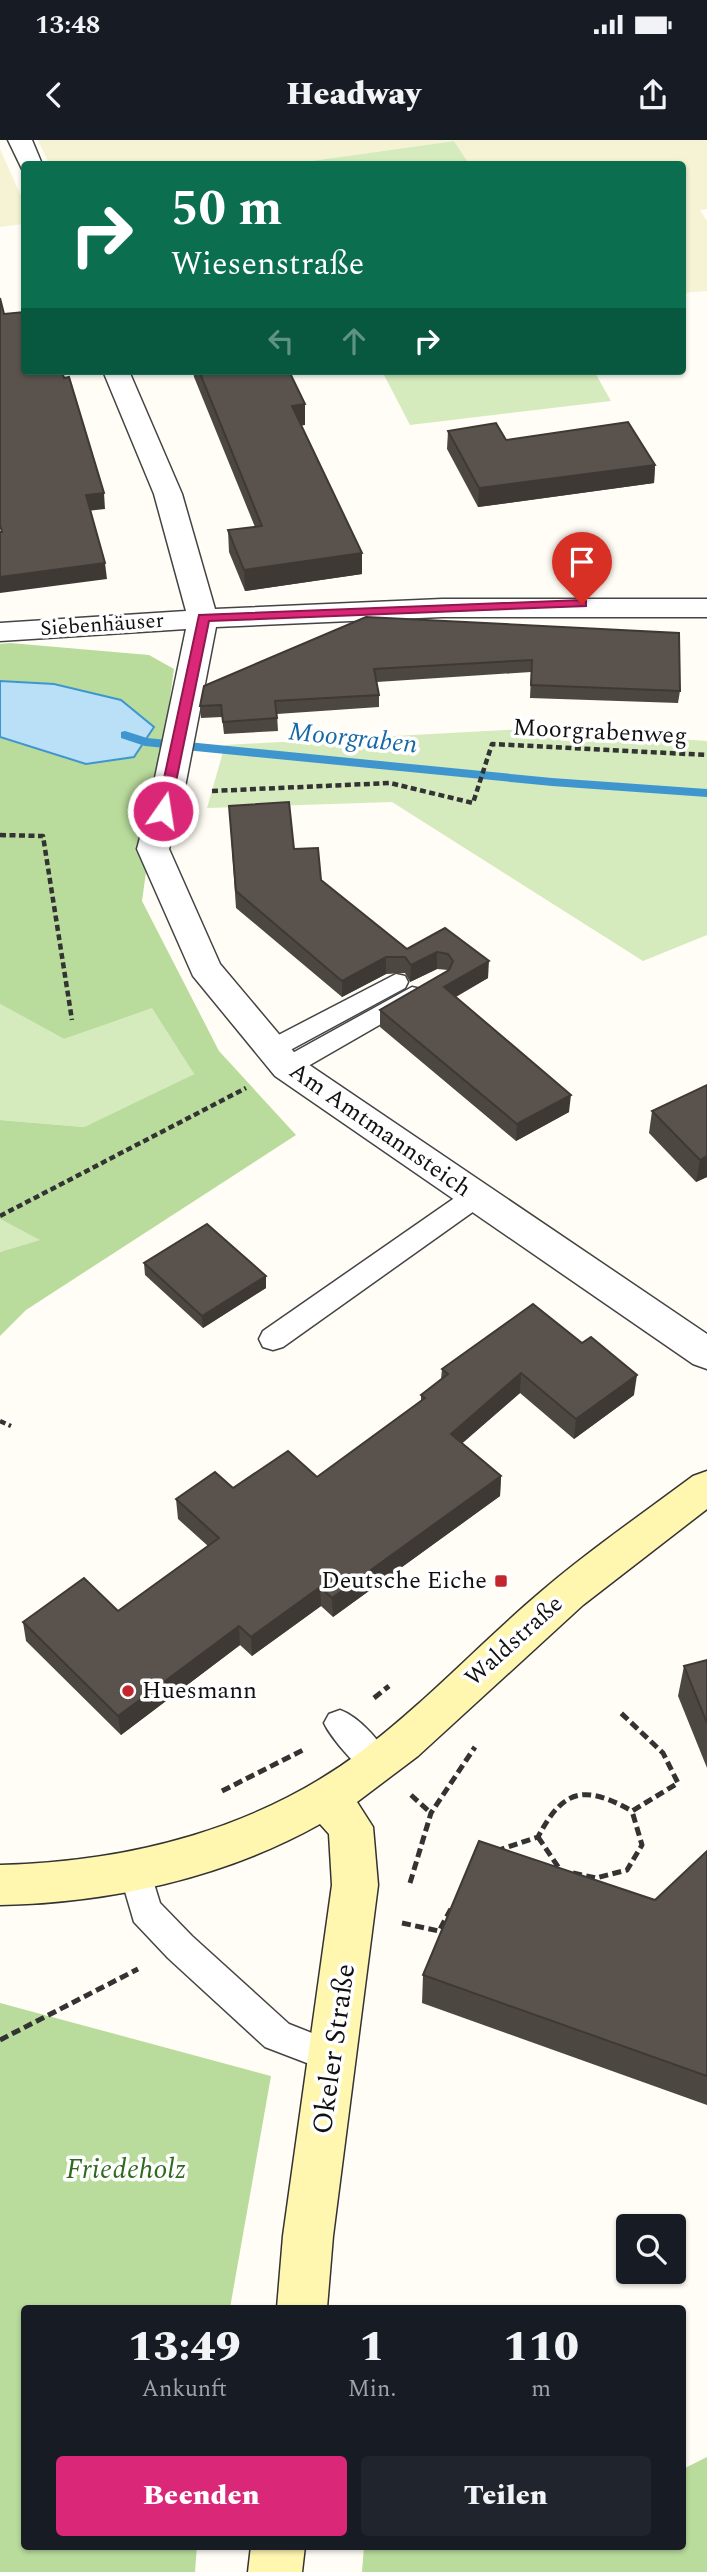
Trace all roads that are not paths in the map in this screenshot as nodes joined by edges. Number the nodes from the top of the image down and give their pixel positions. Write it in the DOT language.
graph roads {
  1 [pos="20,140"];
  2 [pos="29,161"];
  3 [pos="118,375"];
  4 [pos="707,608"];
  5 [pos="204,618"];
  6 [pos="0,632"];
  7 [pos="430,974"];
  8 [pos="280,1058"];
  9 [pos="475,1197"];
  10 [pos="273,1339"];
  11 [pos="707,1354"];
  12 [pos="707,1487"];
  13 [pos="340,1723"];
  14 [pos="377,1764"];
  15 [pos="325,1798"];
  16 [pos="135,1871"];
  17 [pos="0,1885"];
  18 [pos="333,2057"];
  19 [pos="302,2305"];
  20 [pos="278,2550"];
  21 [pos="275,2572"];
  1 -- 2 [label="street"];
  3 -- 5 [label="street"];
  4 -- 5 [label="street, Siebenhäuser"];
  5 -- 6 [label="street, Siebenhäuser"];
  5 -- 8 [label="street, Am Amtmannsteich"];
  7 -- 8 [label="lane"];
  8 -- 9 [label="street, Am Amtmannsteich"];
  9 -- 10 [label="lane"];
  9 -- 11 [label="street, Am Amtmannsteich"];
  12 -- 14 [label="main road, Waldstraße"];
  13 -- 14 [label="lane"];
  14 -- 15 [label="main road, Waldstraße"];
  15 -- 16 [label="main road, Waldstraße"];
  15 -- 18 [label="main road, Okeler Straße"];
  16 -- 17 [label="main road, Waldstraße"];
  16 -- 18 [label="lane"];
  18 -- 19 [label="main road, Okeler Straße"];
  20 -- 21 [label="main road"];
}
